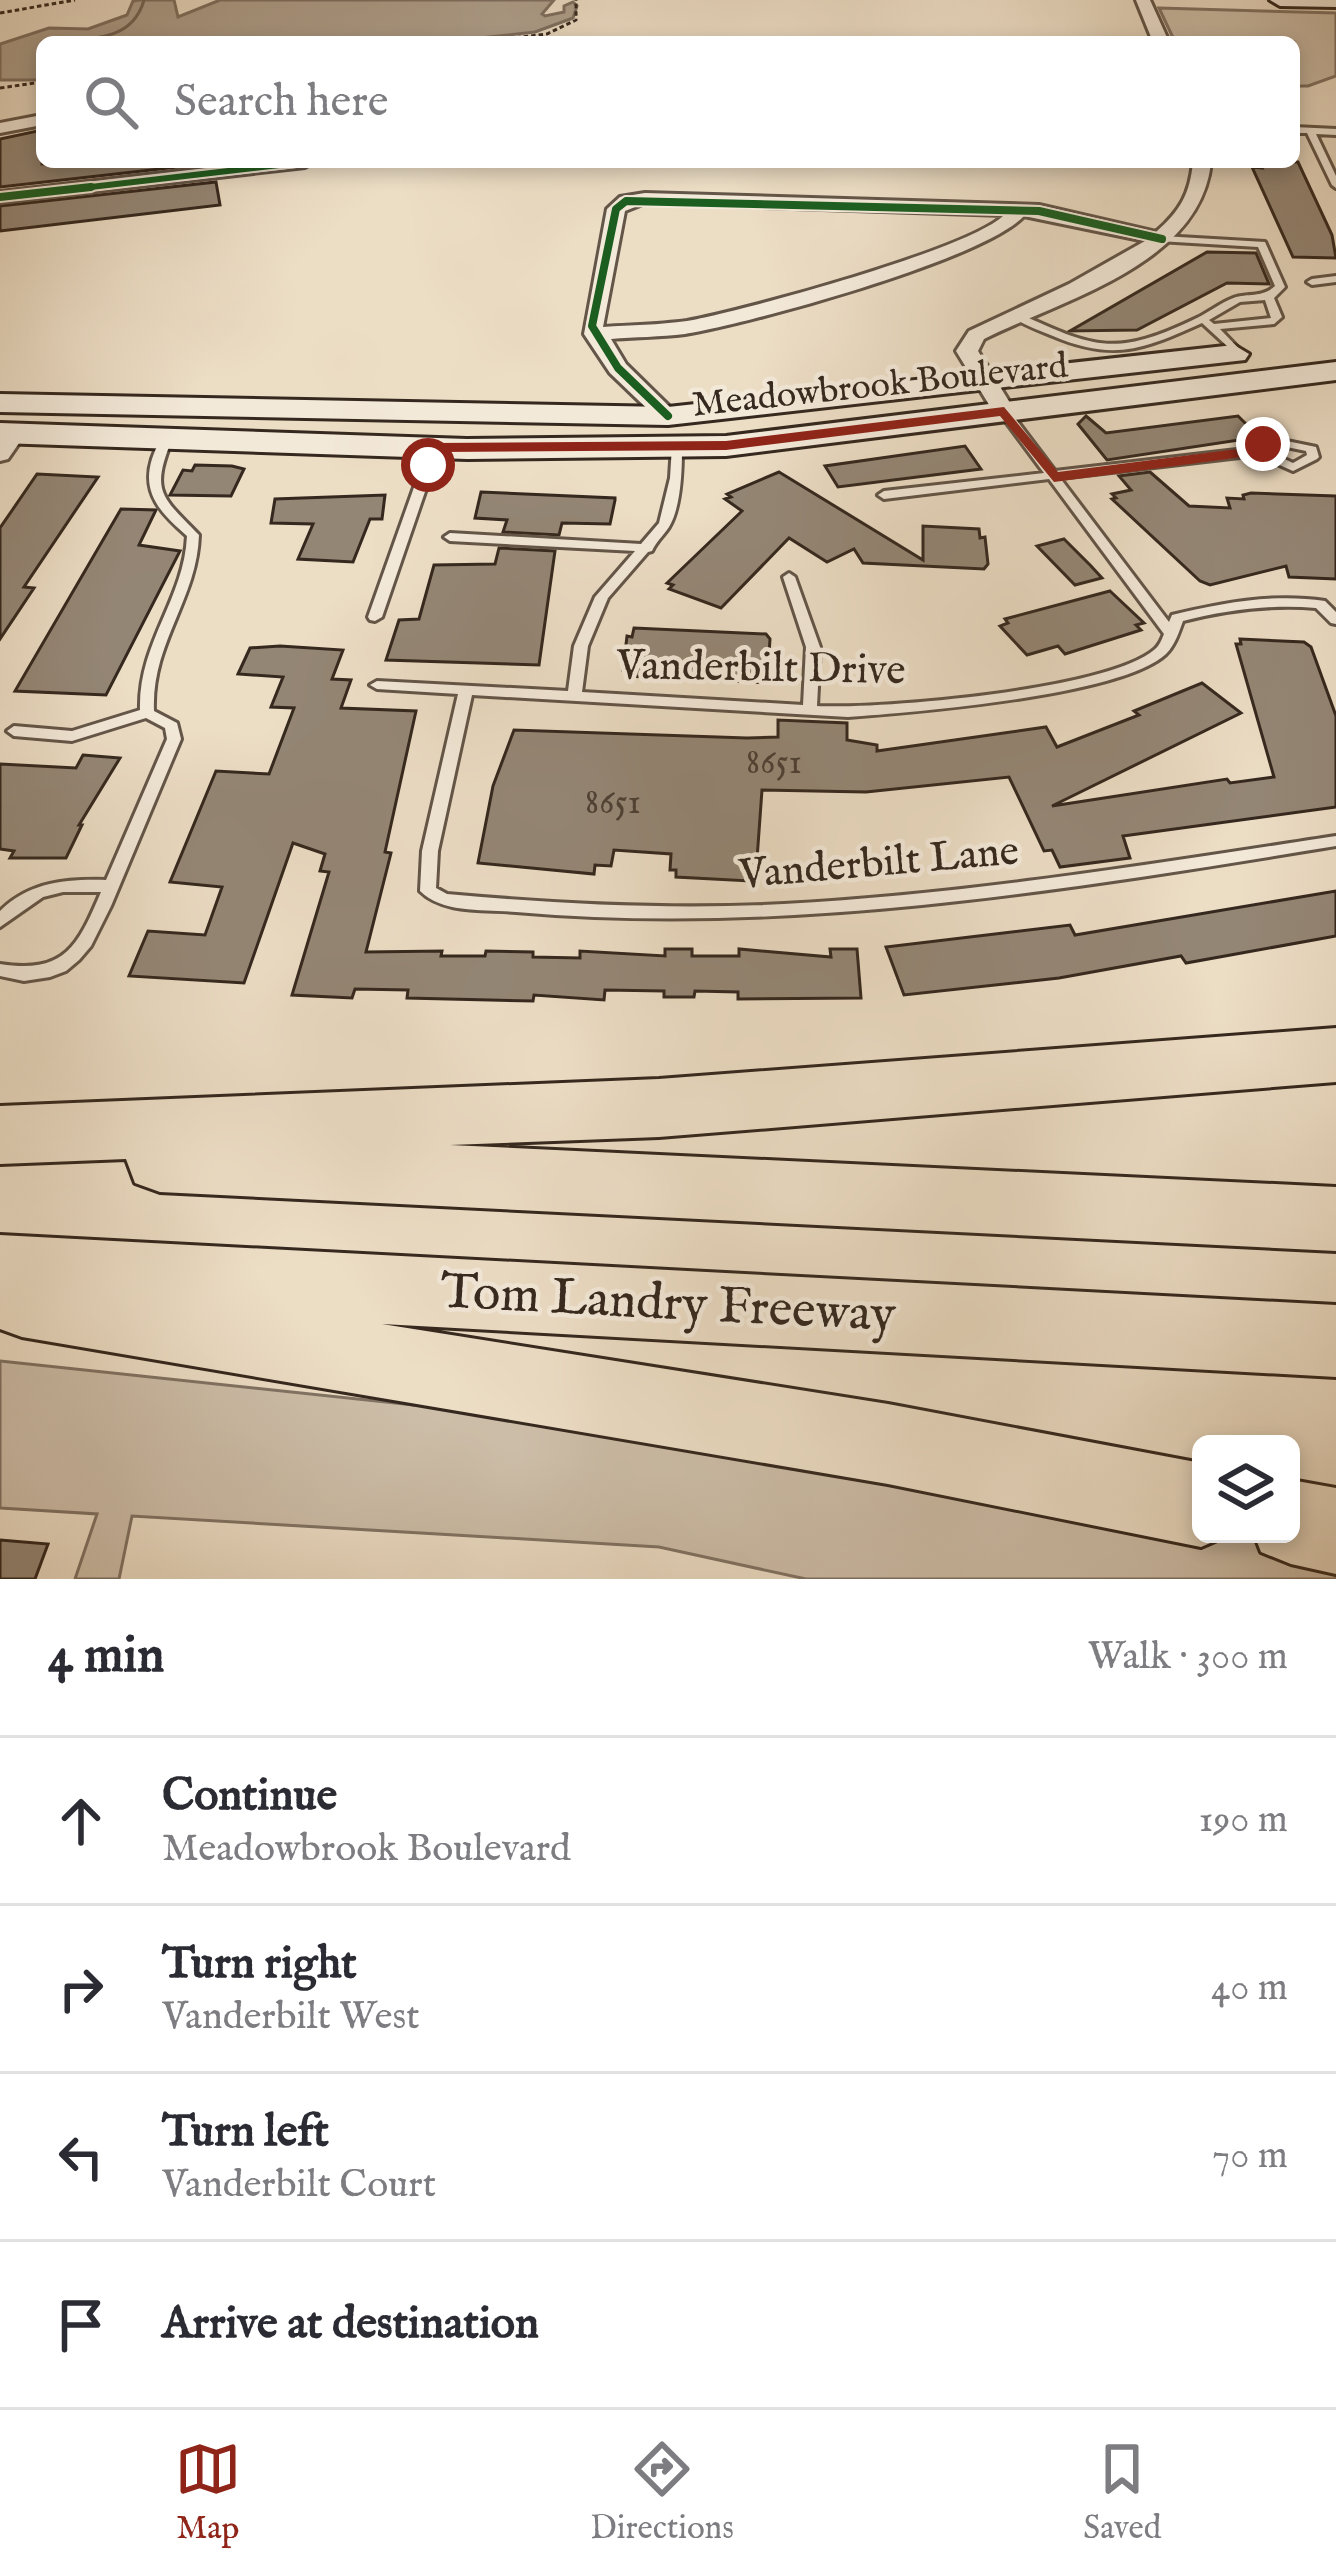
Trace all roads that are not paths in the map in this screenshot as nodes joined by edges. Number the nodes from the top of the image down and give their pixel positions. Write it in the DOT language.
graph roads {
  1 [pos="1143,0"];
  2 [pos="1280,0"];
  3 [pos="1336,1"];
  4 [pos="1158,36"];
  5 [pos="36,121"];
  6 [pos="0,128"];
  7 [pos="1300,130"];
  8 [pos="1310,130"];
  9 [pos="1336,132"];
  10 [pos="253,168"];
  11 [pos="1201,168"];
  12 [pos="1336,185"];
  13 [pos="0,197"];
  14 [pos="1018,210"];
  15 [pos="1162,239"];
  16 [pos="1336,280"];
  17 [pos="1312,282"];
  18 [pos="1268,297"];
  19 [pos="1014,316"];
  20 [pos="1207,323"];
  21 [pos="594,334"];
  22 [pos="1336,342"];
  23 [pos="1239,354"];
  24 [pos="1336,371"];
  25 [pos="981,380"];
  26 [pos="16,404"];
  27 [pos="1004,411"];
  28 [pos="672,432"];
  29 [pos="166,437"];
  30 [pos="5,440"];
  31 [pos="434,448"];
  32 [pos="1258,451"];
  33 [pos="1054,478"];
  34 [pos="884,495"];
  35 [pos="450,537"];
  36 [pos="648,548"];
  37 [pos="789,578"];
  38 [pos="1332,614"];
  39 [pos="376,617"];
  40 [pos="1170,632"];
  41 [pos="377,685"];
  42 [pos="466,691"];
  43 [pos="574,697"];
  44 [pos="810,710"];
  45 [pos="147,713"];
  46 [pos="14,731"];
  47 [pos="1336,841"];
  48 [pos="111,886"];
  49 [pos="0,921"];
  50 [pos="0,970"];
  51 [pos="1336,1055"];
  52 [pos="0,1136"];
  53 [pos="0,1154"];
  54 [pos="1336,1219"];
  55 [pos="0,1270"];
  56 [pos="0,1299"];
  57 [pos="1336,1341"];
  58 [pos="1192,1502"];
  59 [pos="1300,1524"];
  60 [pos="1336,1531"];
  1 -- 4 [label="street"];
  2 -- 3 [label="main road"];
  5 -- 6 [label="street"];
  7 -- 8 [label="lane"];
  8 -- 9 [label="lane"];
  8 -- 12 [label="lane"];
  10 -- 13 [label="street"];
  11 -- 15 [label="street"];
  14 -- 15 [label="street"];
  14 -- 21 [label="street"];
  14 -- 21 [label="street"];
  15 -- 18 [label="lane"];
  15 -- 19 [label="street"];
  16 -- 17 [label="lane"];
  18 -- 20 [label="lane"];
  18 -- 20 [label="lane"];
  19 -- 20 [label="lane"];
  19 -- 25 [label="street"];
  20 -- 23 [label="lane"];
  21 -- 28 [label="street"];
  22 -- 23 [label="main road, Meadowbrook Boulevard"];
  23 -- 25 [label="main road, Meadowbrook Boulevard"];
  24 -- 27 [label="main road, Meadowbrook Boulevard"];
  25 -- 27 [label="street"];
  25 -- 28 [label="main road, Meadowbrook Boulevard"];
  26 -- 28 [label="main road, Meadowbrook Boulevard"];
  26 -- 30 [label="main road"];
  27 -- 28 [label="main road, Meadowbrook Boulevard"];
  27 -- 33 [label="lane"];
  28 -- 31 [label="main road, Meadowbrook Boulevard"];
  28 -- 36 [label="lane"];
  29 -- 30 [label="main road, Meadowbrook Boulevard"];
  29 -- 31 [label="main road, Meadowbrook Boulevard"];
  29 -- 45 [label="lane"];
  31 -- 39 [label="lane"];
  32 -- 33 [label="lane"];
  33 -- 34 [label="lane"];
  33 -- 40 [label="lane"];
  35 -- 36 [label="lane"];
  36 -- 43 [label="lane"];
  37 -- 44 [label="lane"];
  38 -- 40 [label="lane, Vanderbilt Drive"];
  40 -- 44 [label="lane, Vanderbilt Drive"];
  41 -- 42 [label="lane, Vanderbilt Drive"];
  42 -- 43 [label="lane, Vanderbilt Drive"];
  42 -- 47 [label="lane, Vanderbilt Lane"];
  43 -- 44 [label="lane, Vanderbilt Drive"];
  45 -- 46 [label="lane"];
  45 -- 48 [label="lane"];
  48 -- 49 [label="lane"];
  48 -- 50 [label="lane"];
  51 -- 52 [label="highway"];
  53 -- 54 [label="highway"];
  55 -- 57 [label="highway, Tom Landry Freeway"];
  56 -- 58 [label="highway"];
  59 -- 60 [label="highway"];
}
